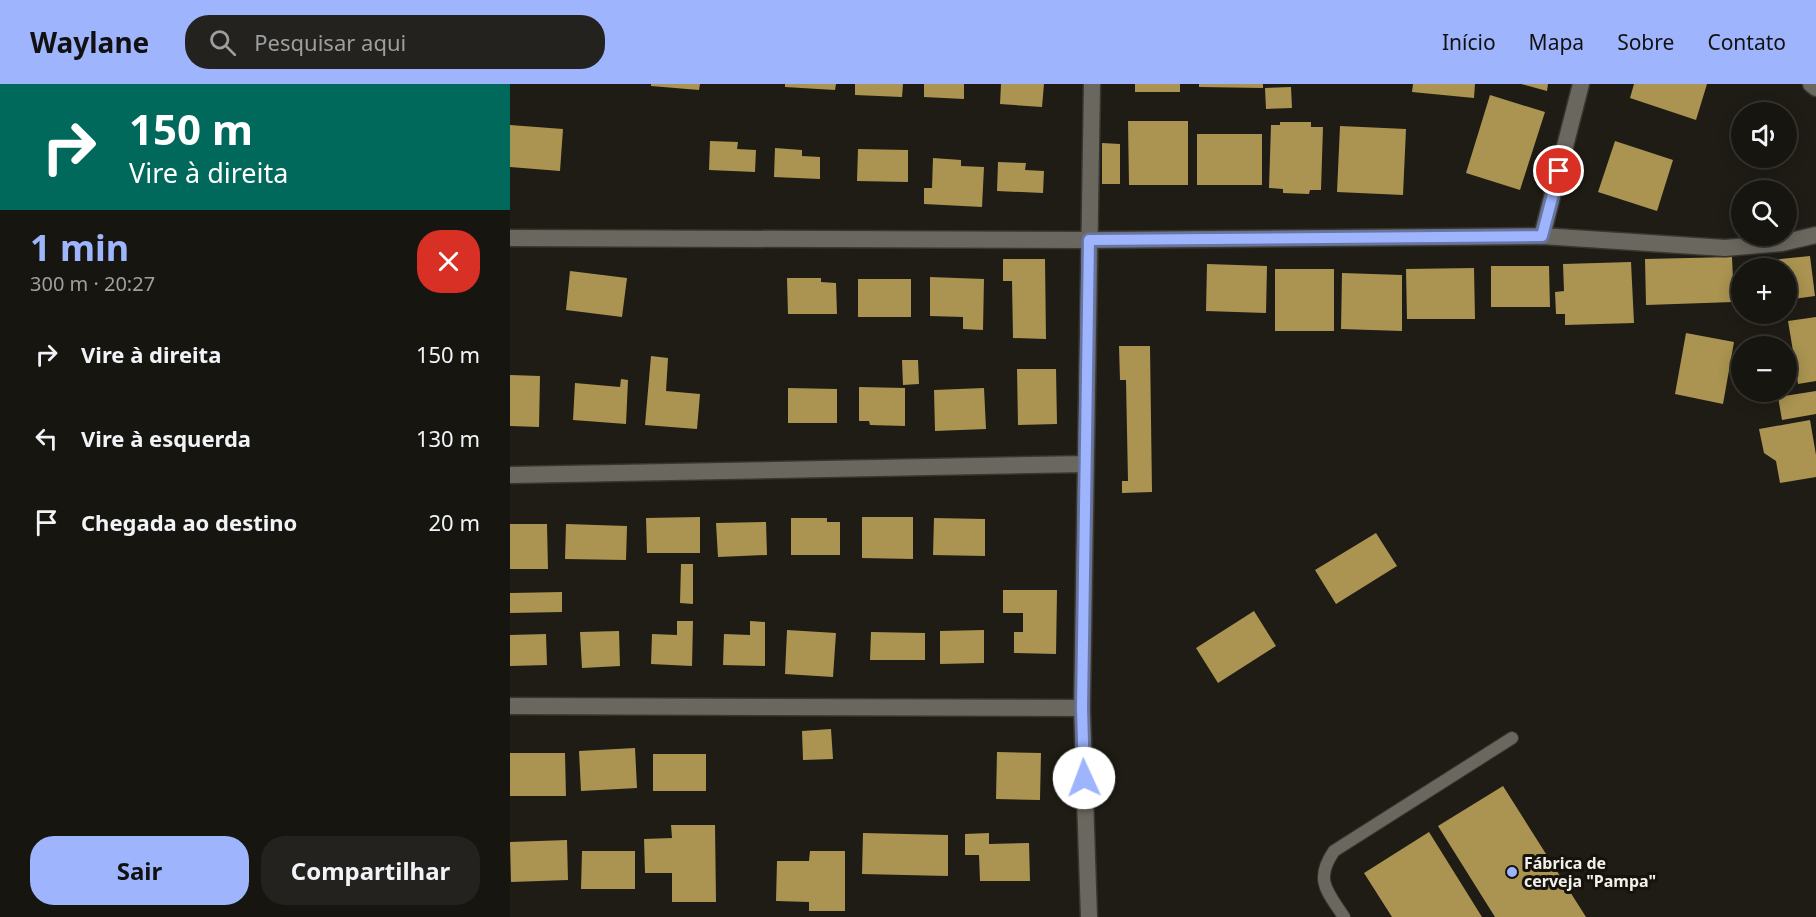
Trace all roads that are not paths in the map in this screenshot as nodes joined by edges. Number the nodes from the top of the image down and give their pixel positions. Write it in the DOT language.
graph roads {
  1 [pos="1092,84"];
  2 [pos="1581,84"];
  3 [pos="1811,84"];
  4 [pos="1816,88"];
  5 [pos="1816,235"];
  6 [pos="1542,236"];
  7 [pos="510,238"];
  8 [pos="1089,240"];
  9 [pos="1085,464"];
  10 [pos="510,475"];
  11 [pos="510,706"];
  12 [pos="1082,708"];
  13 [pos="1512,738"];
  14 [pos="1089,917"];
  15 [pos="1344,917"];
  1 -- 8 [label="street"];
  2 -- 6 [label="street"];
  3 -- 4 [label="street"];
  5 -- 6 [label="street"];
  6 -- 8 [label="street"];
  7 -- 8 [label="street"];
  8 -- 9 [label="street"];
  9 -- 10 [label="street"];
  9 -- 12 [label="street"];
  11 -- 12 [label="street"];
  12 -- 14 [label="street"];
  13 -- 15 [label="lane"];
}
